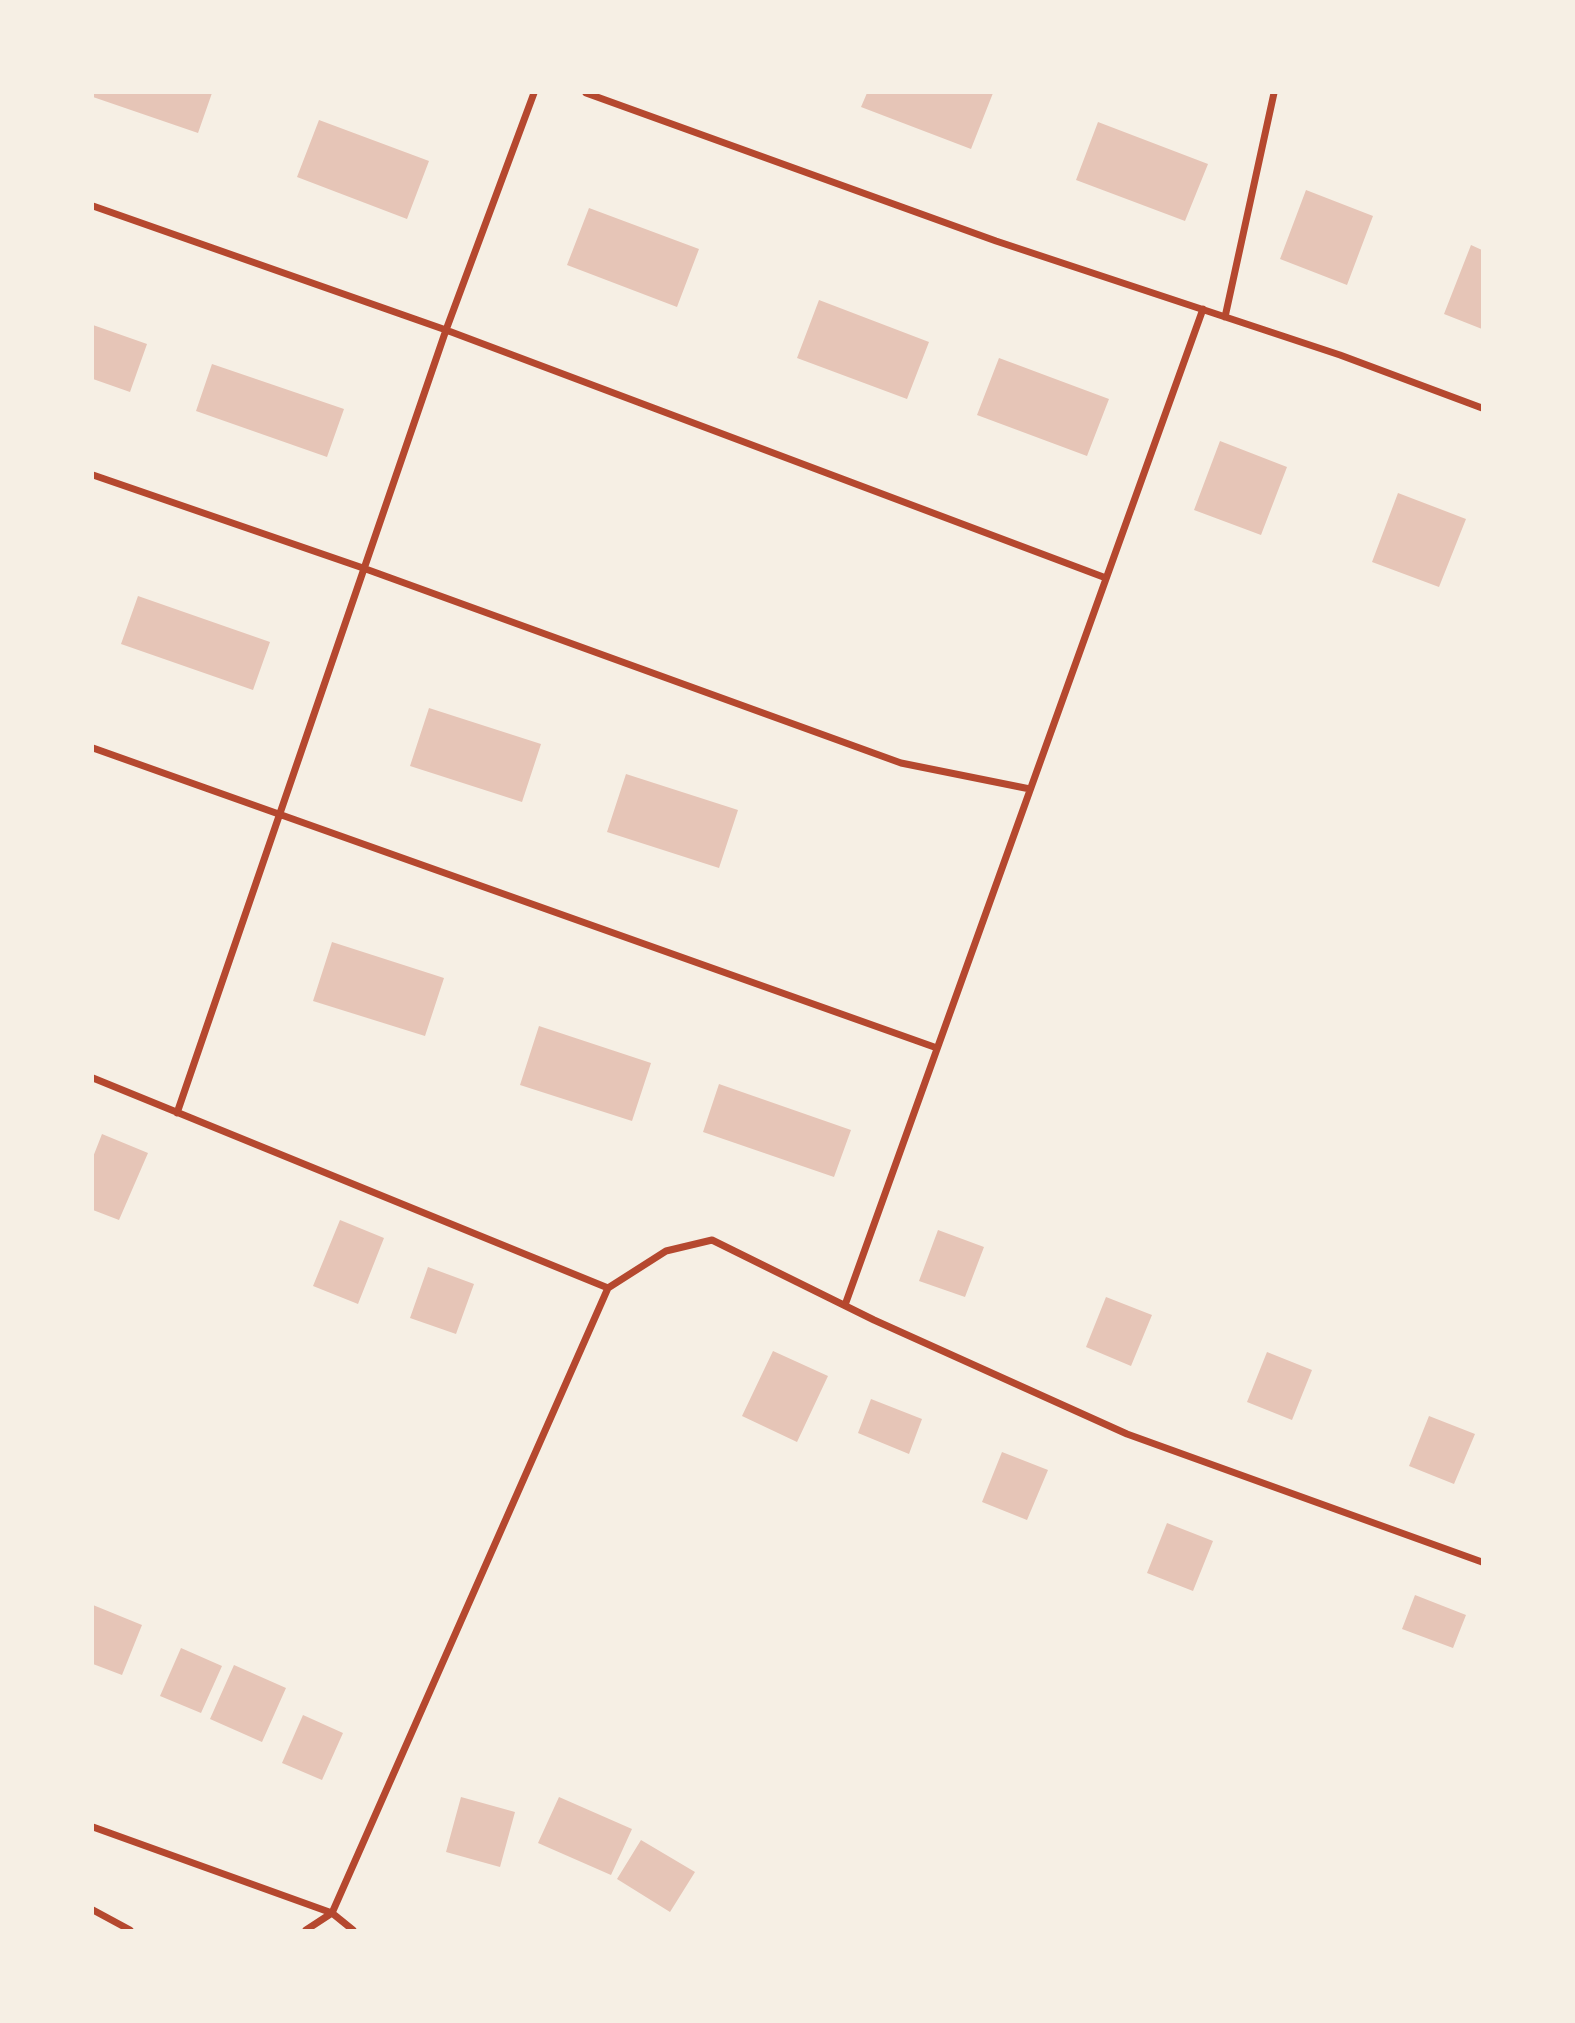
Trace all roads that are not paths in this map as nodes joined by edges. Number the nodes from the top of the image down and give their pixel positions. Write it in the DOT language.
graph roads {
  1 [pos="534,93"];
  2 [pos="586,93"];
  3 [pos="1274,93"];
  4 [pos="93,206"];
  5 [pos="1203,309"];
  6 [pos="1225,317"];
  7 [pos="446,330"];
  8 [pos="1482,408"];
  9 [pos="93,475"];
  10 [pos="363,568"];
  11 [pos="1106,578"];
  12 [pos="93,748"];
  13 [pos="1030,789"];
  14 [pos="279,813"];
  15 [pos="937,1048"];
  16 [pos="93,1079"];
  17 [pos="177,1113"];
  18 [pos="608,1288"];
  19 [pos="845,1306"];
  20 [pos="1482,1562"];
  21 [pos="93,1827"];
  22 [pos="93,1910"];
  23 [pos="332,1913"];
  24 [pos="130,1930"];
  25 [pos="306,1930"];
  26 [pos="353,1930"];
  1 -- 7 [label="street"];
  2 -- 5 [label="street"];
  3 -- 6 [label="street"];
  4 -- 7 [label="street"];
  5 -- 6 [label="street"];
  5 -- 11 [label="street"];
  6 -- 8 [label="street"];
  7 -- 10 [label="street"];
  7 -- 11 [label="street"];
  9 -- 10 [label="street"];
  10 -- 13 [label="street"];
  10 -- 14 [label="street"];
  11 -- 13 [label="street"];
  12 -- 14 [label="street"];
  13 -- 15 [label="street"];
  14 -- 15 [label="street"];
  14 -- 17 [label="street"];
  15 -- 19 [label="street"];
  16 -- 17 [label="street"];
  17 -- 18 [label="street"];
  18 -- 19 [label="street"];
  18 -- 23 [label="street"];
  19 -- 20 [label="street"];
  21 -- 23 [label="street"];
  22 -- 24 [label="street"];
  23 -- 25 [label="street"];
  23 -- 26 [label="street"];
}
